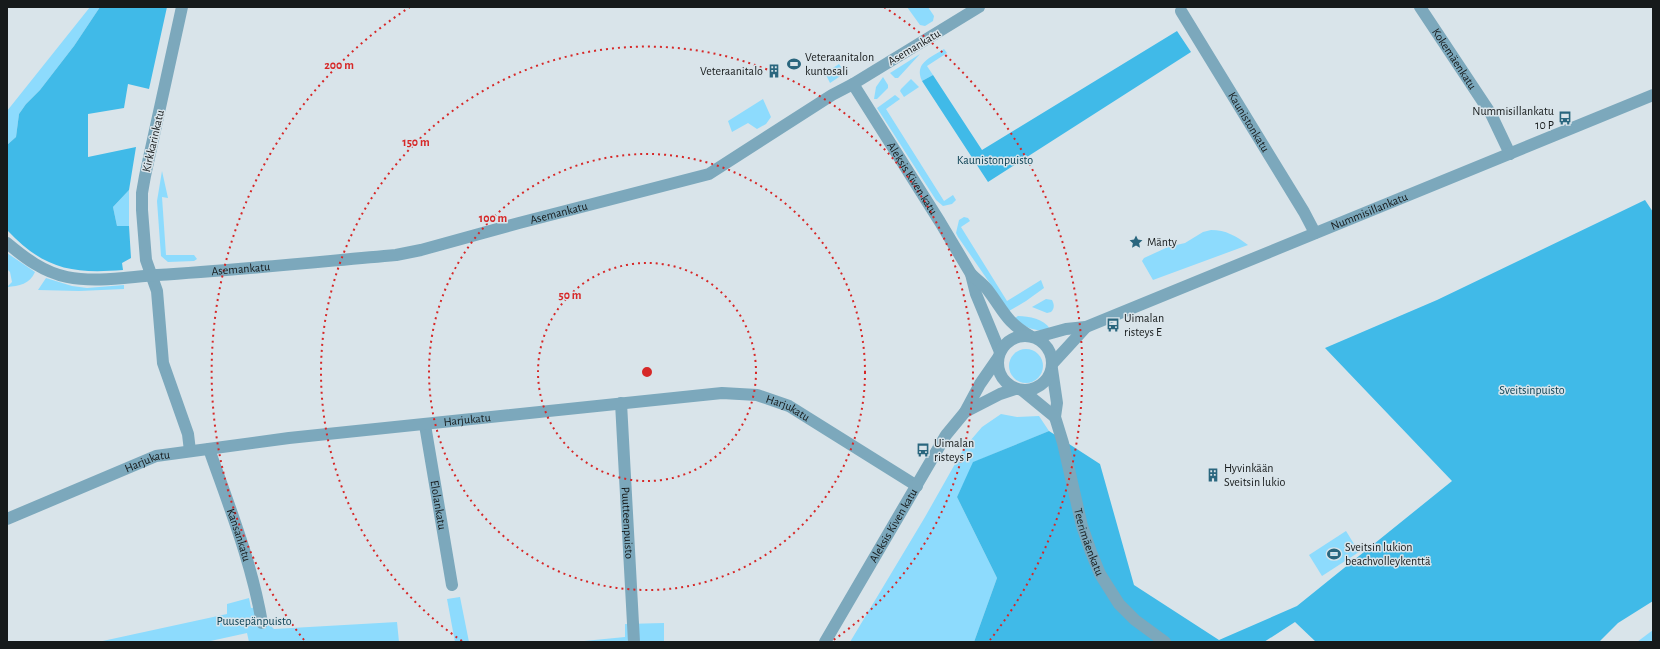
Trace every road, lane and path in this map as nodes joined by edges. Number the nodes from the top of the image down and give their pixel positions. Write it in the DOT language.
graph roads {
  1 [pos="182,7"];
  2 [pos="979,7"];
  3 [pos="1420,7"];
  4 [pos="1181,11"];
  5 [pos="853,84"];
  6 [pos="1653,95"];
  7 [pos="1510,154"];
  8 [pos="1315,233"];
  9 [pos="7,243"];
  10 [pos="971,274"];
  11 [pos="151,276"];
  12 [pos="1086,327"];
  13 [pos="1033,337"];
  14 [pos="999,355"];
  15 [pos="1053,366"];
  16 [pos="1018,389"];
  17 [pos="621,403"];
  18 [pos="965,412"];
  19 [pos="1055,418"];
  20 [pos="425,425"];
  21 [pos="209,449"];
  22 [pos="190,451"];
  23 [pos="917,486"];
  24 [pos="7,519"];
  25 [pos="452,584"];
  26 [pos="262,623"];
  27 [pos="634,642"];
  28 [pos="825,642"];
  29 [pos="1165,642"];
  1 -- 11 [label="street, Kirkkarinkatu"];
  2 -- 5 [label="street, Asemankatu"];
  3 -- 7 [label="street, Kokemäenkatu"];
  4 -- 8 [label="street, Kaunistonkatu"];
  5 -- 10 [label="street, Aleksis Kiven katu"];
  5 -- 11 [label="street, Asemankatu"];
  6 -- 7 [label="street, Nummisillankatu"];
  7 -- 8 [label="street, Nummisillankatu"];
  8 -- 12 [label="street, Nummisillankatu"];
  9 -- 11 [label="street, Asemankatu"];
  10 -- 13 [label="street, Aleksis Kiven katu"];
  10 -- 14 [label="street, Aleksis Kiven katu"];
  11 -- 22 [label="street"];
  12 -- 13 [label="street, Nummisillankatu"];
  12 -- 15 [label="street, Nummisillankatu"];
  13 -- 14 [label="street"];
  13 -- 15 [label="street"];
  14 -- 16 [label="street"];
  14 -- 18 [label="street, Aleksis Kiven katu"];
  15 -- 16 [label="street"];
  15 -- 19 [label="street, Teerimäenkatu"];
  16 -- 18 [label="street, Aleksis Kiven katu"];
  16 -- 19 [label="street"];
  17 -- 20 [label="street, Harjukatu"];
  17 -- 23 [label="street, Harjukatu"];
  17 -- 27 [label="street, Puutteenpuisto"];
  18 -- 23 [label="street, Aleksis Kiven katu"];
  19 -- 29 [label="street, Teerimäenkatu"];
  20 -- 21 [label="street, Harjukatu"];
  20 -- 25 [label="street, Elolankatu"];
  21 -- 22 [label="street, Harjukatu"];
  21 -- 26 [label="street, Kansankatu"];
  22 -- 24 [label="street, Harjukatu"];
  23 -- 28 [label="street, Aleksis Kiven katu"];
}
